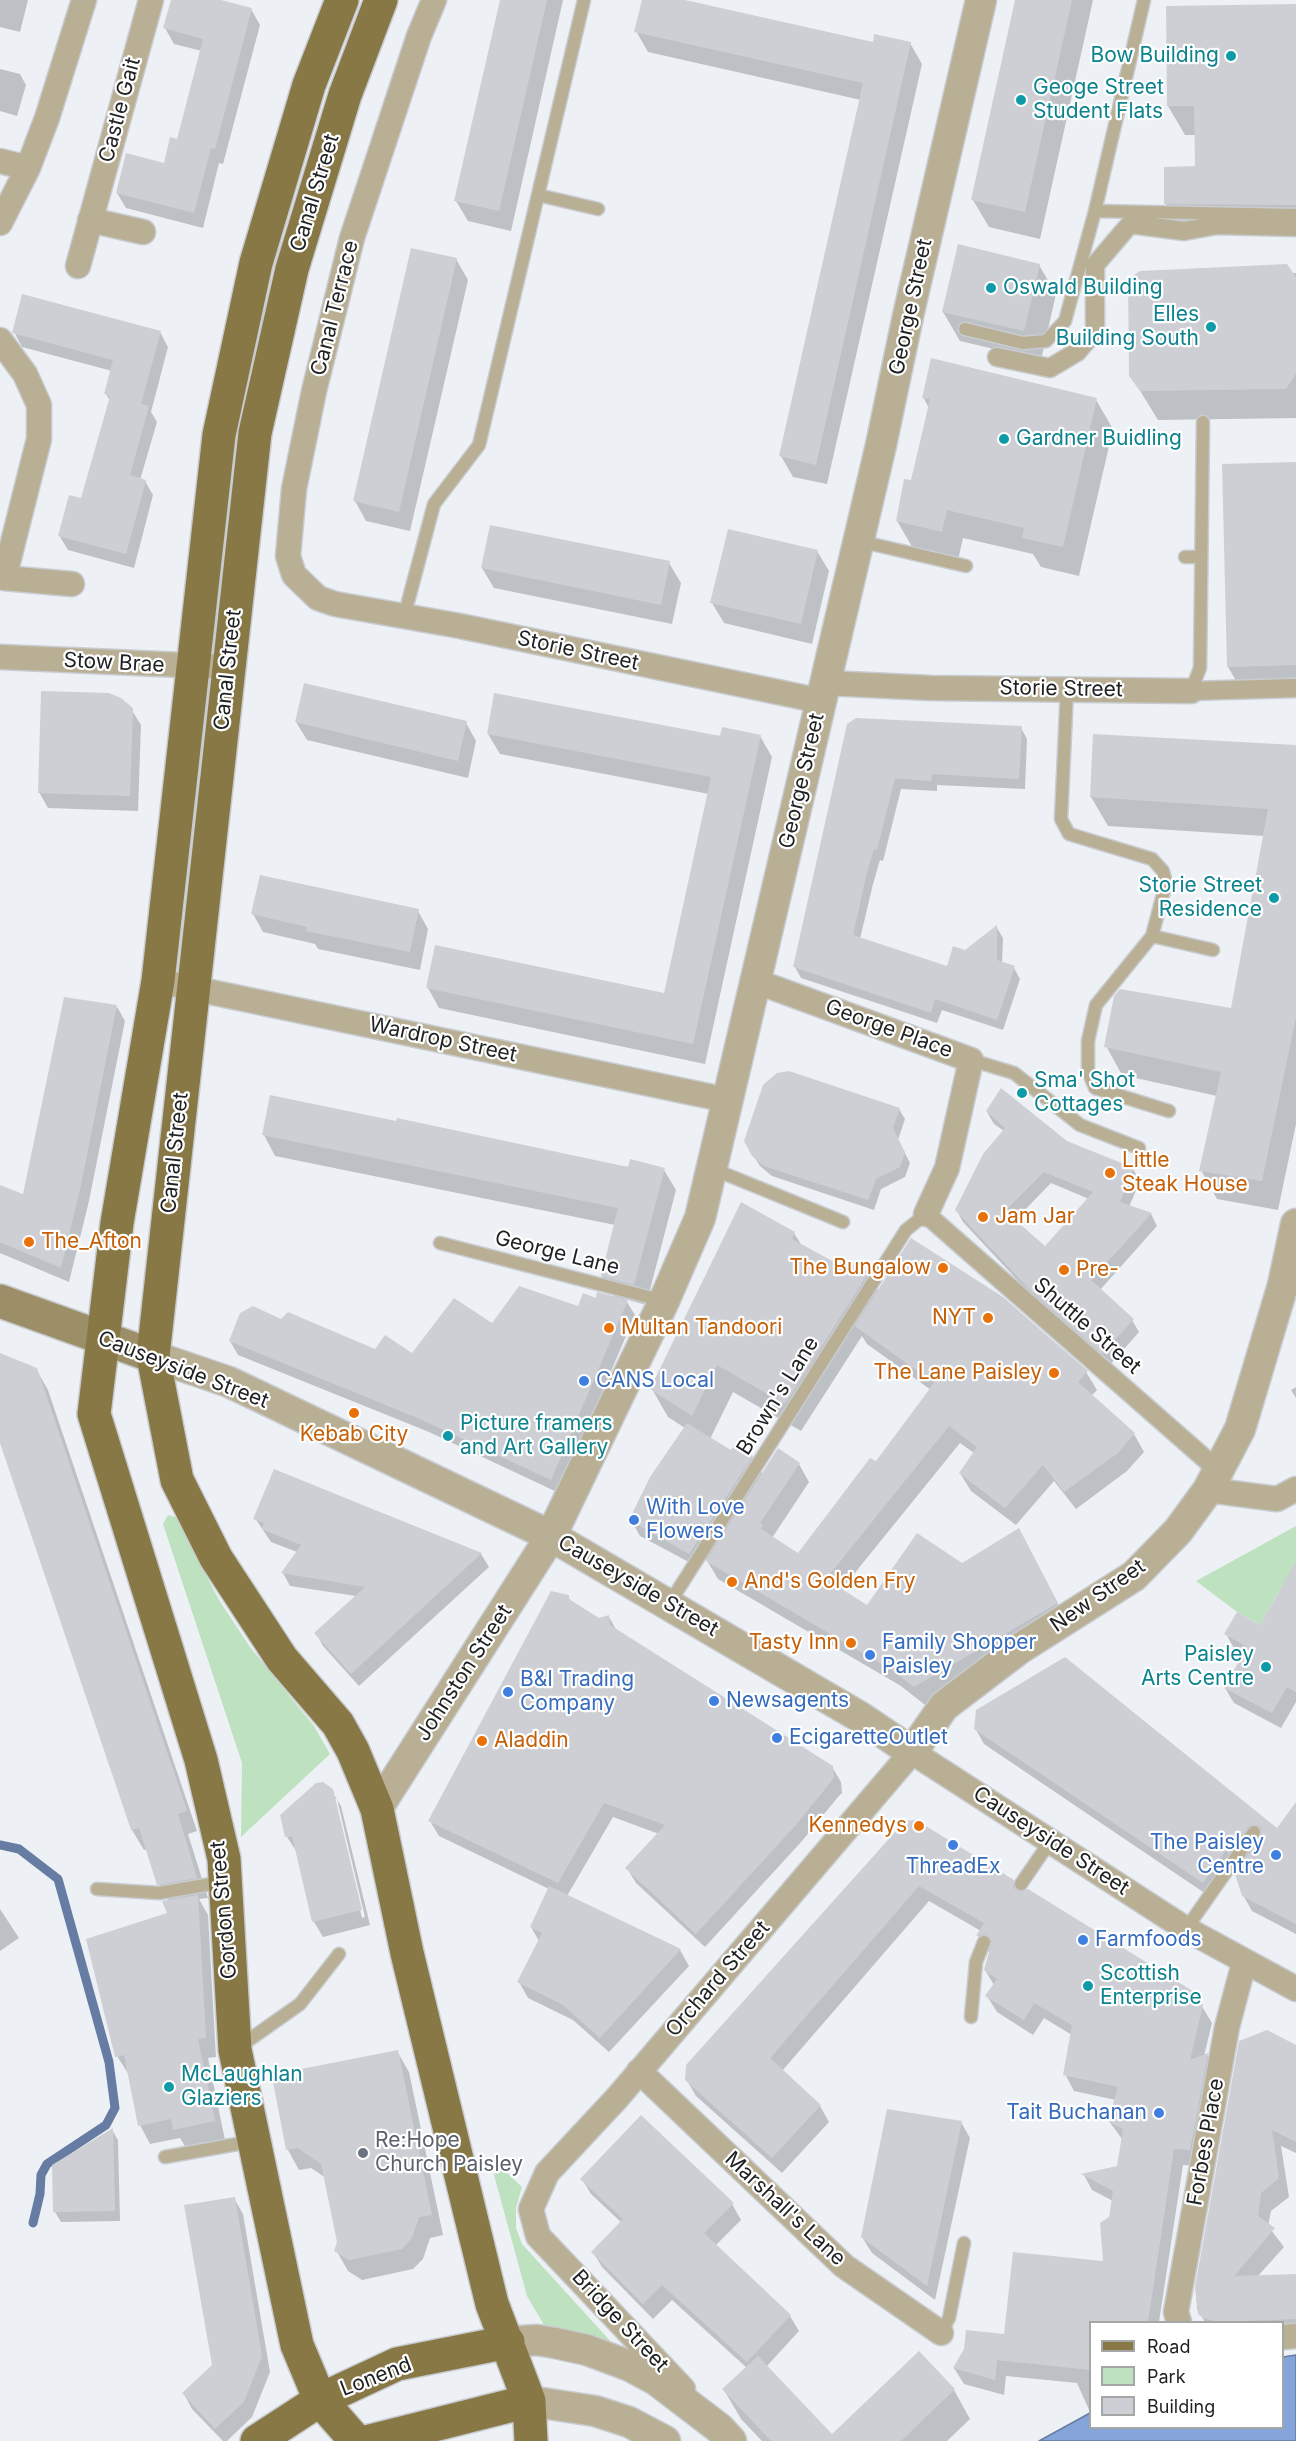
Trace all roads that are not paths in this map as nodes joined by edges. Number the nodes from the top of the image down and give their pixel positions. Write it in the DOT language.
graph roads {
  1 [pos="84,0"];
  2 [pos="151,0"];
  3 [pos="342,0"];
  4 [pos="381,0"];
  5 [pos="434,0"];
  6 [pos="584,0"];
  7 [pos="981,0"];
  8 [pos="1144,0"];
  9 [pos="0,161"];
  10 [pos="28,168"];
  11 [pos="538,195"];
  12 [pos="598,209"];
  13 [pos="1095,211"];
  14 [pos="1296,215"];
  15 [pos="90,220"];
  16 [pos="0,223"];
  17 [pos="1296,227"];
  18 [pos="143,232"];
  19 [pos="78,266"];
  20 [pos="965,328"];
  21 [pos="0,340"];
  22 [pos="997,357"];
  23 [pos="1203,422"];
  24 [pos="859,542"];
  25 [pos="1185,557"];
  26 [pos="1201,557"];
  27 [pos="966,566"];
  28 [pos="2,578"];
  29 [pos="72,584"];
  30 [pos="335,604"];
  31 [pos="404,617"];
  32 [pos="0,657"];
  33 [pos="191,667"];
  34 [pos="228,667"];
  35 [pos="1296,688"];
  36 [pos="1067,690"];
  37 [pos="1191,691"];
  38 [pos="823,692"];
  39 [pos="1152,936"];
  40 [pos="1213,950"];
  41 [pos="158,981"];
  42 [pos="755,981"];
  43 [pos="194,988"];
  44 [pos="971,1060"];
  45 [pos="727,1100"];
  46 [pos="1169,1111"];
  47 [pos="1139,1148"];
  48 [pos="713,1169"];
  49 [pos="926,1214"];
  50 [pos="843,1222"];
  51 [pos="1296,1224"];
  52 [pos="440,1244"];
  53 [pos="0,1300"];
  54 [pos="664,1300"];
  55 [pos="101,1338"];
  56 [pos="153,1356"];
  57 [pos="1214,1480"];
  58 [pos="1296,1489"];
  59 [pos="551,1536"];
  60 [pos="669,1604"];
  61 [pos="912,1752"];
  62 [pos="377,1809"];
  63 [pos="1254,1832"];
  64 [pos="1051,1840"];
  65 [pos="224,1882"];
  66 [pos="1021,1884"];
  67 [pos="97,1889"];
  68 [pos="1186,1929"];
  69 [pos="984,1942"];
  70 [pos="339,1954"];
  71 [pos="1244,1963"];
  72 [pos="1296,1989"];
  73 [pos="970,2017"];
  74 [pos="235,2050"];
  75 [pos="639,2071"];
  76 [pos="256,2141"];
  77 [pos="165,2157"];
  78 [pos="531,2209"];
  79 [pos="964,2243"];
  80 [pos="1179,2321"];
  81 [pos="941,2333"];
  82 [pos="508,2342"];
  83 [pos="320,2400"];
  84 [pos="529,2400"];
  85 [pos="725,2435"];
  86 [pos="256,2441"];
  87 [pos="356,2441"];
  88 [pos="370,2441"];
  89 [pos="531,2441"];
  90 [pos="665,2441"];
  1 -- 10 [label="street"];
  2 -- 15 [label="street, Castle Gait"];
  3 -- 33 [label="main road, Canal Street"];
  4 -- 34 [label="main road, Canal Street"];
  5 -- 30 [label="street, Canal Terrace"];
  6 -- 11 [label="lane"];
  7 -- 24 [label="street, George Street"];
  8 -- 13 [label="lane"];
  9 -- 10 [label="street"];
  10 -- 16 [label="street"];
  11 -- 12 [label="lane"];
  11 -- 31 [label="lane"];
  13 -- 14 [label="lane"];
  13 -- 20 [label="lane"];
  15 -- 18 [label="street"];
  15 -- 19 [label="street, Castle Gait"];
  17 -- 22 [label="street"];
  21 -- 28 [label="street"];
  23 -- 26 [label="lane"];
  24 -- 27 [label="lane"];
  24 -- 38 [label="street, George Street"];
  25 -- 26 [label="lane"];
  26 -- 37 [label="lane"];
  28 -- 29 [label="street"];
  30 -- 31 [label="street, Storie Street"];
  31 -- 38 [label="street, Storie Street"];
  32 -- 33 [label="street, Stow Brae"];
  33 -- 34 [label="street, Stow Brae"];
  33 -- 41 [label="main road, Canal Street"];
  34 -- 43 [label="main road, Canal Street"];
  35 -- 37 [label="street, Storie Street"];
  36 -- 37 [label="street, Storie Street"];
  36 -- 38 [label="street, Storie Street"];
  36 -- 39 [label="lane"];
  38 -- 42 [label="street, George Street"];
  39 -- 40 [label="lane"];
  39 -- 46 [label="lane"];
  41 -- 43 [label="street, Wardrop Street"];
  41 -- 55 [label="main road, Canal Street"];
  42 -- 44 [label="street, George Place"];
  42 -- 45 [label="street, George Street"];
  43 -- 45 [label="street, Wardrop Street"];
  43 -- 56 [label="main road, Canal Street"];
  44 -- 47 [label="lane"];
  44 -- 49 [label="street, George Place"];
  45 -- 48 [label="street, George Street"];
  48 -- 50 [label="lane"];
  48 -- 54 [label="street, George Street"];
  49 -- 57 [label="street, Shuttle Street"];
  49 -- 60 [label="lane, Brown's Lane"];
  51 -- 57 [label="street, New Street"];
  52 -- 54 [label="lane, George Lane"];
  53 -- 55 [label="main road, Causeyside Street"];
  54 -- 59 [label="street, George Street"];
  55 -- 56 [label="main road, Causeyside Street"];
  55 -- 65 [label="main road, Gordon Street"];
  56 -- 59 [label="street, Causeyside Street"];
  56 -- 62 [label="main road"];
  57 -- 58 [label="street"];
  57 -- 61 [label="street, New Street"];
  59 -- 60 [label="street, Causeyside Street"];
  59 -- 62 [label="street, Johnston Street"];
  60 -- 61 [label="street, Causeyside Street"];
  61 -- 64 [label="street, Causeyside Street"];
  61 -- 75 [label="street, Orchard Street"];
  62 -- 82 [label="main road"];
  63 -- 68 [label="lane"];
  64 -- 66 [label="lane"];
  64 -- 68 [label="street, Causeyside Street"];
  65 -- 67 [label="lane"];
  65 -- 74 [label="main road, Gordon Street"];
  68 -- 71 [label="street, Causeyside Street"];
  69 -- 73 [label="lane"];
  70 -- 74 [label="lane"];
  71 -- 72 [label="street, Causeyside Street"];
  71 -- 80 [label="street, Forbes Place"];
  74 -- 76 [label="main road, Gordon Street"];
  75 -- 78 [label="street, Orchard Street"];
  75 -- 81 [label="street, Marshall's Lane"];
  76 -- 77 [label="lane"];
  76 -- 83 [label="main road, Gordon Street"];
  78 -- 85 [label="street, Bridge Street"];
  79 -- 81 [label="lane"];
  82 -- 83 [label="main road, Lonend"];
  82 -- 84 [label="main road"];
  82 -- 85 [label="street, Bridge Street"];
  83 -- 86 [label="main road, Lonend"];
  83 -- 87 [label="main road, Gordon Street"];
  84 -- 88 [label="main road"];
  84 -- 89 [label="main road"];
  84 -- 90 [label="street"];
}
